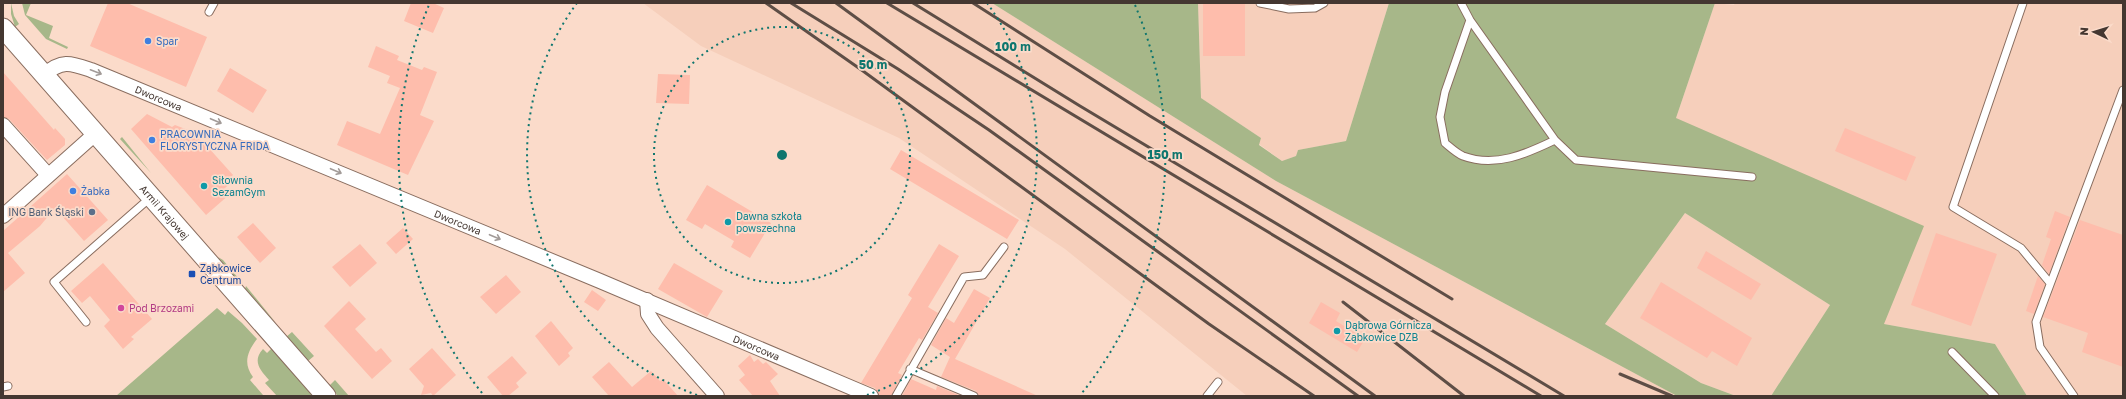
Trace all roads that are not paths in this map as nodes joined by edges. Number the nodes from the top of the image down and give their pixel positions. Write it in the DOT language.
graph roads {
  1 [pos="214,3"];
  2 [pos="1260,3"];
  3 [pos="1324,3"];
  4 [pos="1461,3"];
  5 [pos="2023,3"];
  6 [pos="209,12"];
  7 [pos="1470,20"];
  8 [pos="3,28"];
  9 [pos="51,70"];
  10 [pos="2123,90"];
  11 [pos="4,129"];
  12 [pos="96,134"];
  13 [pos="1555,140"];
  14 [pos="48,175"];
  15 [pos="1752,177"];
  16 [pos="151,197"];
  17 [pos="3,216"];
  18 [pos="1004,247"];
  19 [pos="2050,284"];
  20 [pos="647,300"];
  21 [pos="86,322"];
  22 [pos="1952,352"];
  23 [pos="910,369"];
  24 [pos="1218,382"];
  25 [pos="326,396"];
  26 [pos="717,396"];
  27 [pos="871,396"];
  28 [pos="896,396"];
  29 [pos="974,396"];
  30 [pos="1207,396"];
  31 [pos="1995,396"];
  32 [pos="2074,396"];
  1 -- 6 [label="lane"];
  2 -- 3 [label="lane"];
  4 -- 7 [label="lane"];
  5 -- 19 [label="lane"];
  7 -- 13 [label="lane"];
  7 -- 13 [label="lane"];
  8 -- 9 [label="main road, Armii Krajowej"];
  9 -- 12 [label="main road, Armii Krajowej"];
  9 -- 20 [label="street, Dworcowa, one-way"];
  10 -- 19 [label="lane"];
  11 -- 14 [label="street"];
  12 -- 14 [label="street"];
  12 -- 16 [label="main road, Armii Krajowej"];
  13 -- 15 [label="lane"];
  14 -- 17 [label="street"];
  16 -- 21 [label="lane"];
  16 -- 25 [label="main road, Armii Krajowej"];
  18 -- 23 [label="lane"];
  19 -- 32 [label="lane"];
  20 -- 26 [label="street"];
  20 -- 27 [label="street, Dworcowa"];
  22 -- 31 [label="lane"];
  23 -- 28 [label="lane"];
  23 -- 29 [label="lane"];
  24 -- 30 [label="lane"];
}
